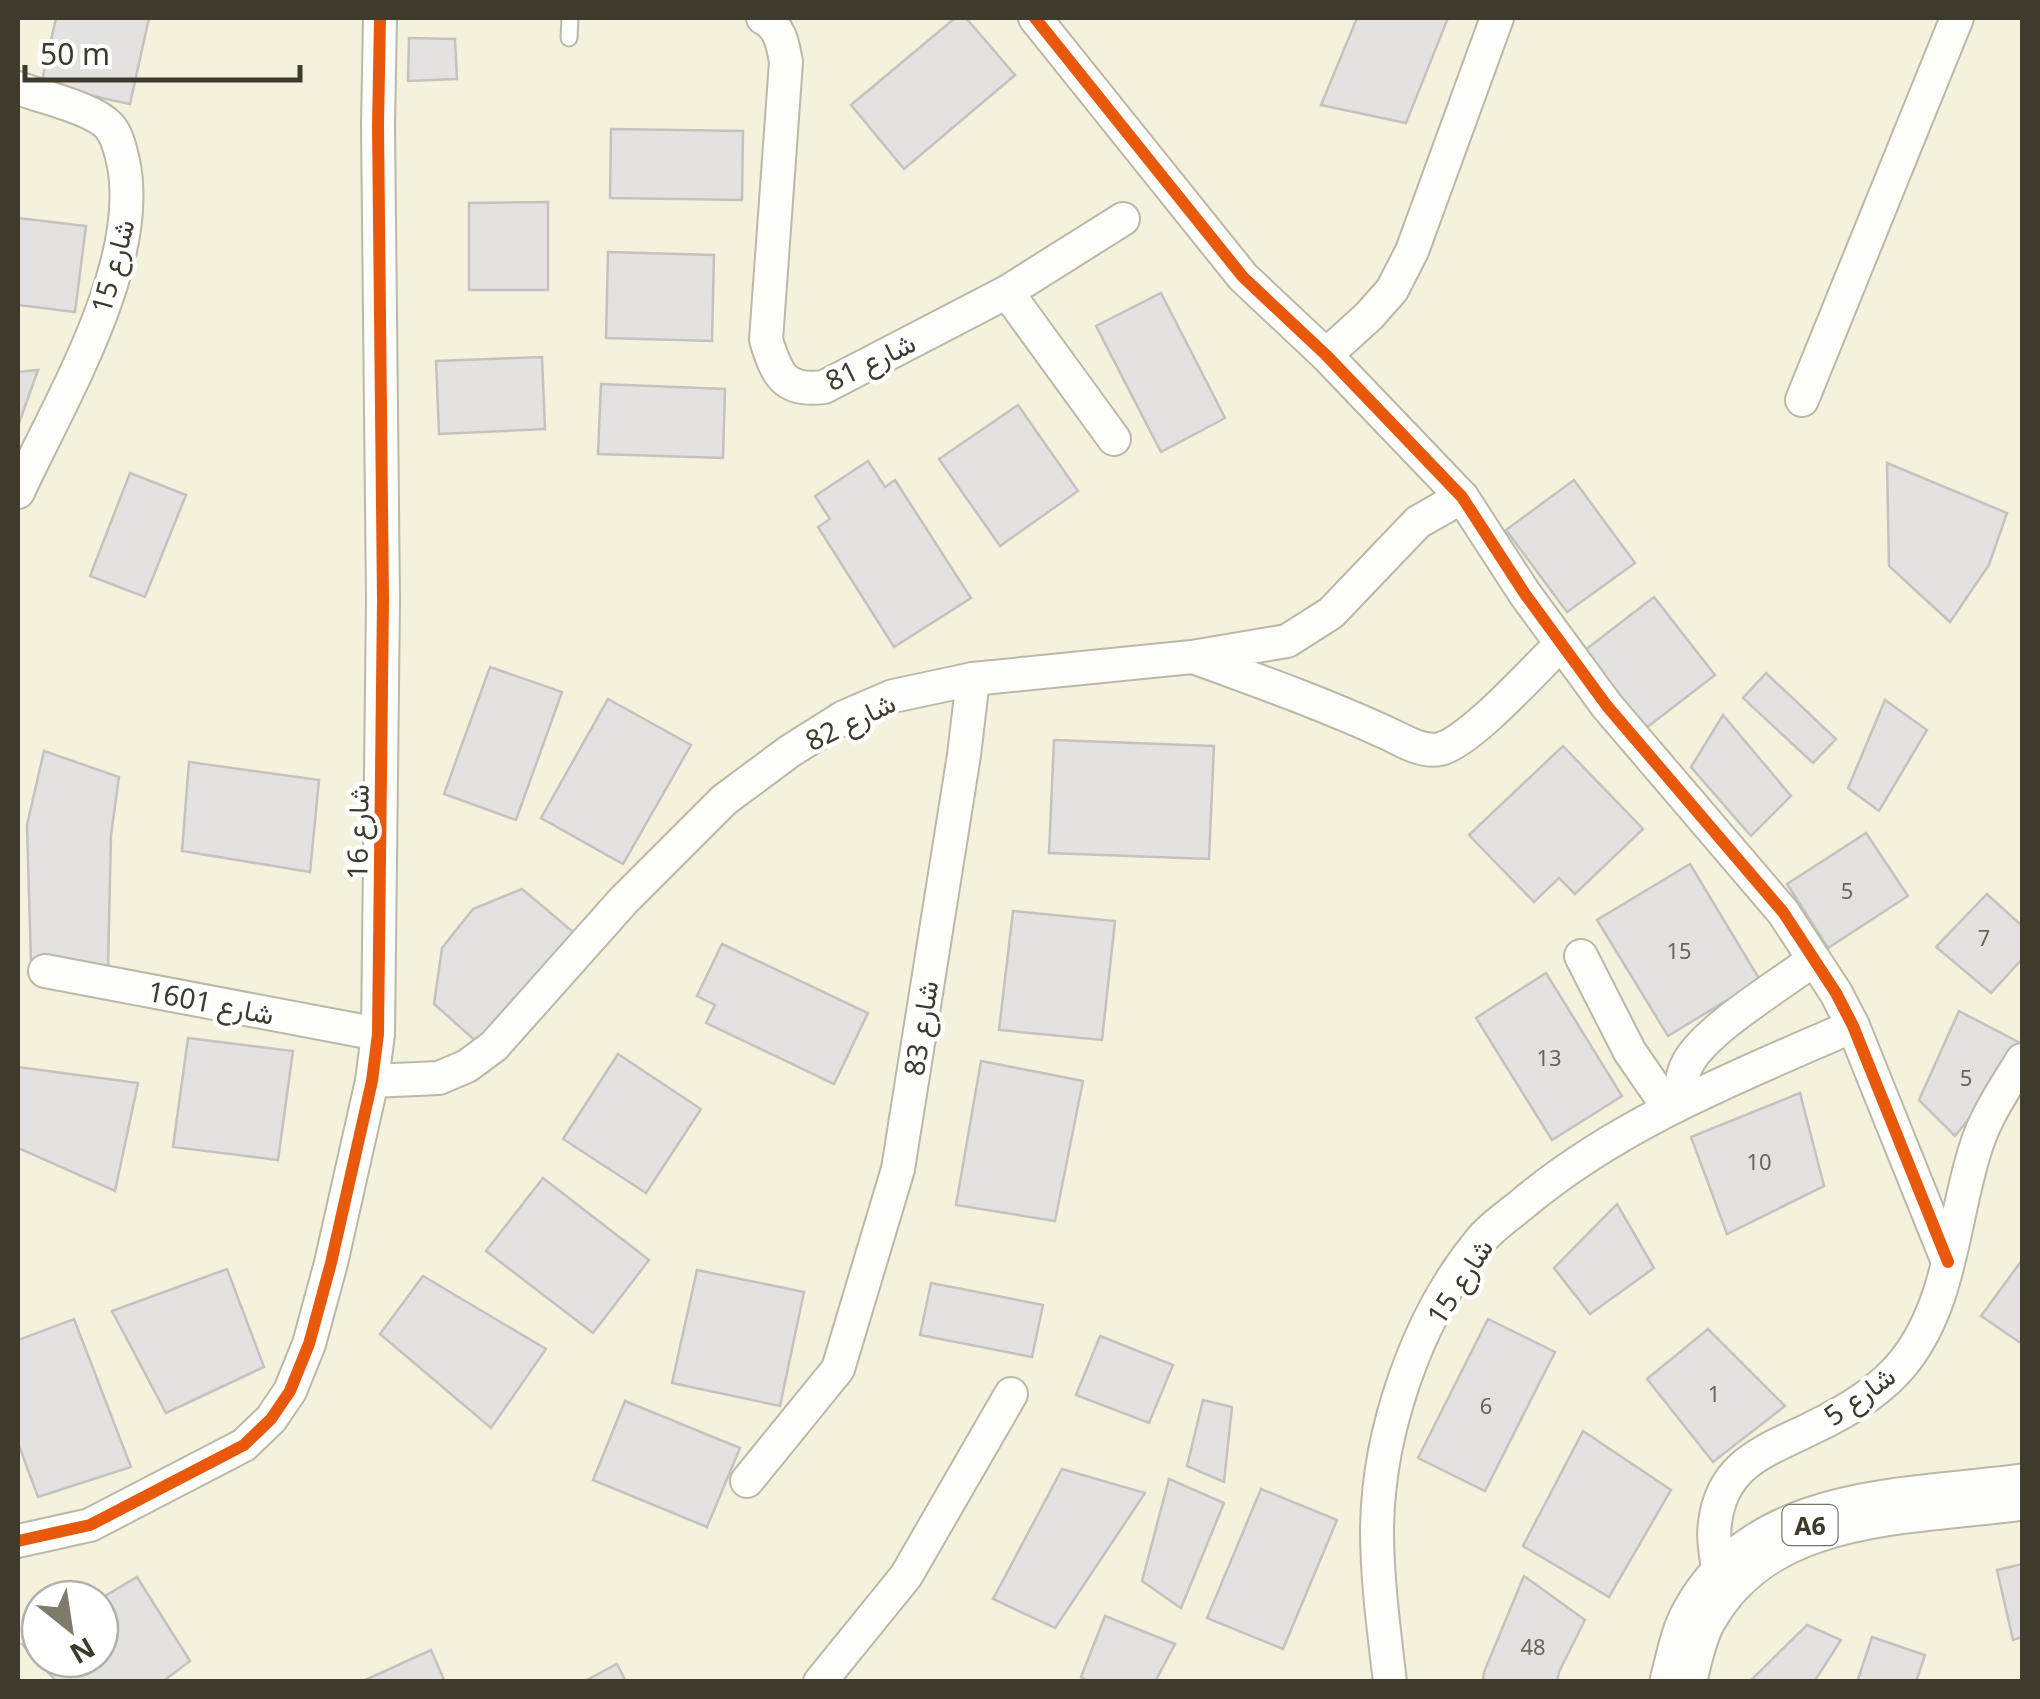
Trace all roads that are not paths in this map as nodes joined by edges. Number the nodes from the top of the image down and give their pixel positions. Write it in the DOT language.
graph roads {
  1 [pos="380,18"];
  2 [pos="570,18"];
  3 [pos="763,18"];
  4 [pos="1035,18"];
  5 [pos="1497,18"];
  6 [pos="1956,18"];
  7 [pos="569,38"];
  8 [pos="18,88"];
  9 [pos="1123,219"];
  10 [pos="1006,292"];
  11 [pos="1326,355"];
  12 [pos="1802,400"];
  13 [pos="1114,439"];
  14 [pos="18,492"];
  15 [pos="1462,497"];
  16 [pos="1561,644"];
  17 [pos="1192,657"];
  18 [pos="973,679"];
  19 [pos="1581,956"];
  20 [pos="1813,960"];
  21 [pos="44,971"];
  22 [pos="1853,1026"];
  23 [pos="378,1034"];
  24 [pos="2022,1060"];
  25 [pos="372,1081"];
  26 [pos="1674,1104"];
  27 [pos="1948,1262"];
  28 [pos="1011,1394"];
  29 [pos="747,1481"];
  30 [pos="2022,1492"];
  31 [pos="18,1541"];
  32 [pos="1720,1583"];
  33 [pos="820,1682"];
  34 [pos="1390,1682"];
  35 [pos="1678,1682"];
  1 -- 23 [label="street, شارع 16"];
  2 -- 7 [label="lane"];
  3 -- 10 [label="street, شارع 81"];
  4 -- 11 [label="street"];
  5 -- 11 [label="street"];
  6 -- 12 [label="street"];
  8 -- 14 [label="street, شارع 15"];
  9 -- 10 [label="street, شارع 81"];
  10 -- 13 [label="street"];
  11 -- 15 [label="street"];
  15 -- 16 [label="street"];
  15 -- 17 [label="street, شارع 82"];
  16 -- 17 [label="street"];
  16 -- 20 [label="street"];
  17 -- 18 [label="street, شارع 82"];
  18 -- 25 [label="street, شارع 82"];
  18 -- 29 [label="street, شارع 83"];
  19 -- 26 [label="street"];
  20 -- 22 [label="street"];
  20 -- 26 [label="street"];
  21 -- 23 [label="street, شارع 1601"];
  22 -- 26 [label="street, شارع 15"];
  22 -- 27 [label="street"];
  23 -- 25 [label="street, شارع 16"];
  24 -- 27 [label="street, شارع 5"];
  25 -- 31 [label="street, شارع 16"];
  26 -- 34 [label="street, شارع 15"];
  27 -- 32 [label="street, شارع 5"];
  28 -- 33 [label="street"];
  30 -- 32 [label="highway, A6"];
  32 -- 35 [label="highway, A6"];
}
